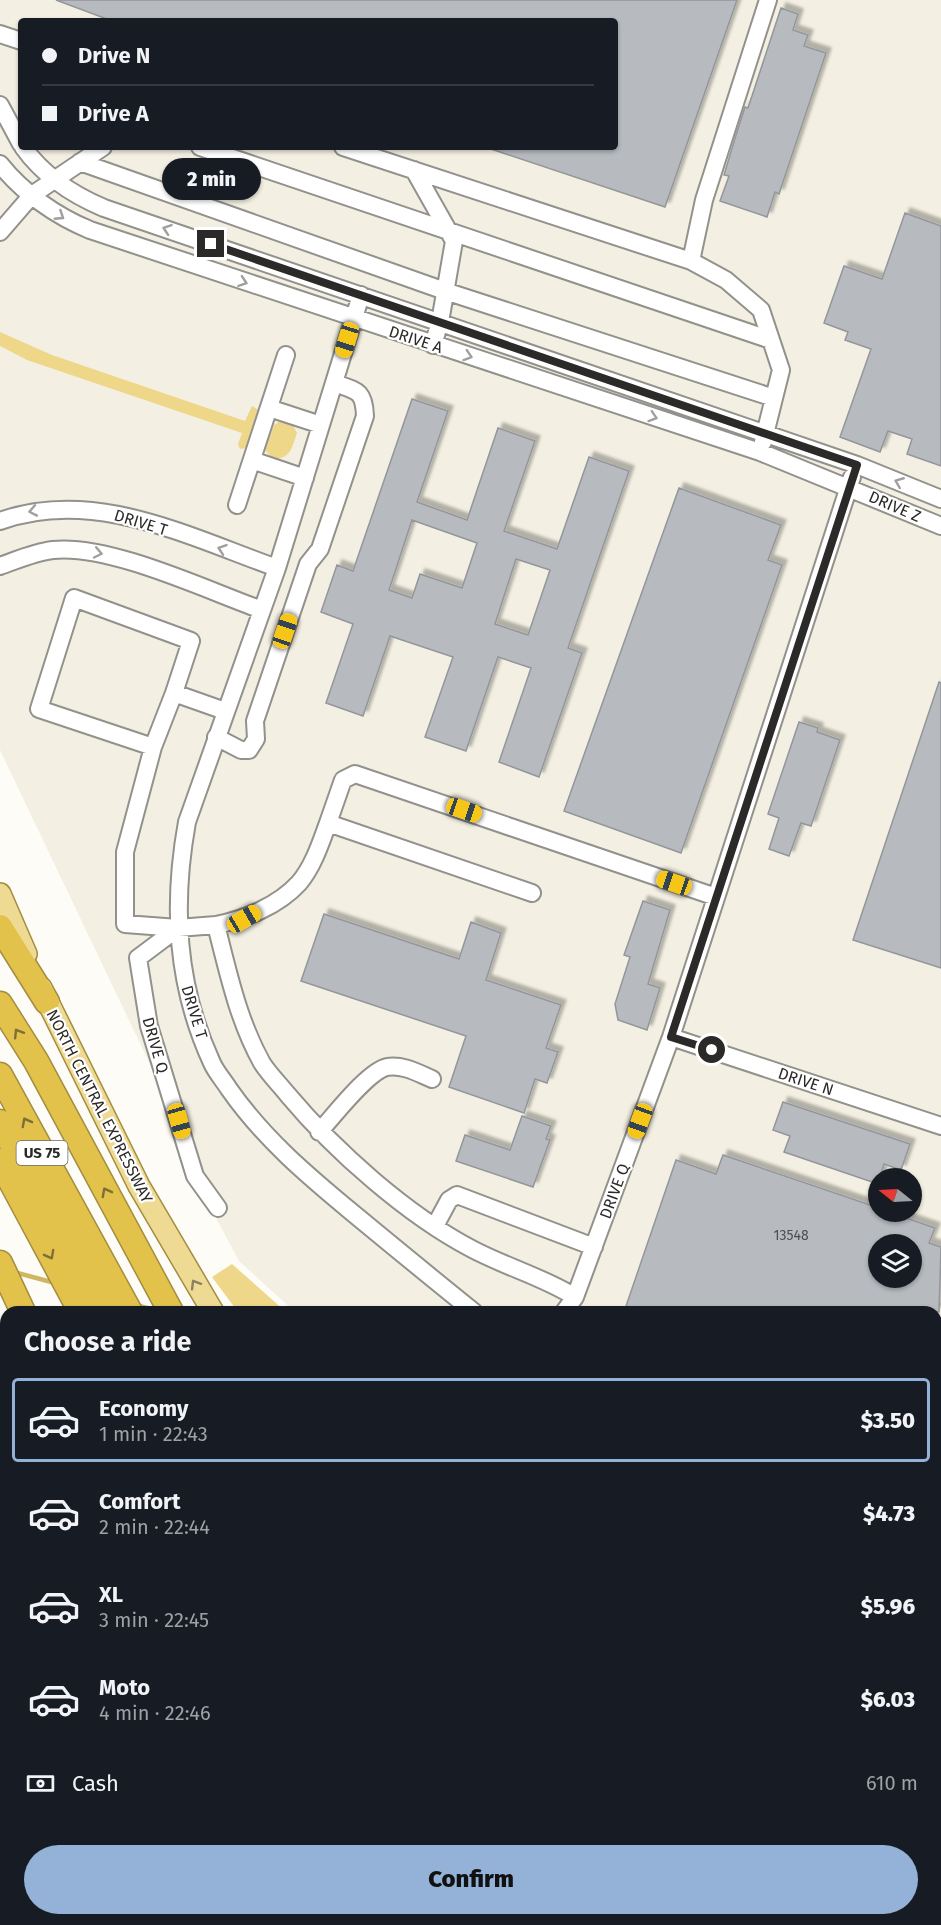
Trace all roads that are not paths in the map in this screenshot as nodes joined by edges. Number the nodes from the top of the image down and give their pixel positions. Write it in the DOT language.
graph roads {
  1 [pos="768,0"];
  2 [pos="0,34"];
  3 [pos="18,40"];
  4 [pos="0,105"];
  5 [pos="18,138"];
  6 [pos="27,150"];
  7 [pos="98,150"];
  8 [pos="209,150"];
  9 [pos="353,150"];
  10 [pos="80,162"];
  11 [pos="0,164"];
  12 [pos="414,170"];
  13 [pos="54,178"];
  14 [pos="32,195"];
  15 [pos="448,230"];
  16 [pos="0,232"];
  17 [pos="691,261"];
  18 [pos="445,291"];
  19 [pos="361,295"];
  20 [pos="353,319"];
  21 [pos="440,322"];
  22 [pos="771,340"];
  23 [pos="433,345"];
  24 [pos="286,355"];
  25 [pos="334,383"];
  26 [pos="774,398"];
  27 [pos="269,408"];
  28 [pos="696,410"];
  29 [pos="321,425"];
  30 [pos="690,429"];
  31 [pos="765,433"];
  32 [pos="760,452"];
  33 [pos="252,460"];
  34 [pos="857,465"];
  35 [pos="304,478"];
  36 [pos="848,486"];
  37 [pos="941,499"];
  38 [pos="237,505"];
  39 [pos="0,521"];
  40 [pos="941,526"];
  41 [pos="0,566"];
  42 [pos="277,568"];
  43 [pos="262,610"];
  44 [pos="174,693"];
  45 [pos="225,711"];
  46 [pos="216,737"];
  47 [pos="153,747"];
  48 [pos="327,823"];
  49 [pos="532,893"];
  50 [pos="0,894"];
  51 [pos="716,897"];
  52 [pos="216,925"];
  53 [pos="0,927"];
  54 [pos="178,928"];
  55 [pos="47,1002"];
  56 [pos="0,1004"];
  57 [pos="671,1037"];
  58 [pos="0,1075"];
  59 [pos="432,1078"];
  60 [pos="0,1122"];
  61 [pos="941,1126"];
  62 [pos="319,1132"];
  63 [pos="0,1161"];
  64 [pos="218,1208"];
  65 [pos="435,1226"];
  66 [pos="134,1244"];
  67 [pos="594,1247"];
  68 [pos="0,1263"];
  69 [pos="575,1297"];
  70 [pos="20,1306"];
  71 [pos="78,1306"];
  72 [pos="100,1306"];
  73 [pos="127,1306"];
  74 [pos="168,1306"];
  75 [pos="173,1306"];
  76 [pos="209,1306"];
  77 [pos="467,1306"];
  78 [pos="568,1306"];
  1 -- 17 [label="lane"];
  2 -- 3 [label="lane"];
  4 -- 5 [label="lane, DRIVE A"];
  6 -- 13 [label="lane, DRIVE A"];
  7 -- 10 [label="lane"];
  8 -- 15 [label="lane"];
  9 -- 12 [label="lane"];
  10 -- 13 [label="lane"];
  10 -- 18 [label="lane"];
  11 -- 14 [label="lane, DRIVE A"];
  12 -- 15 [label="lane"];
  12 -- 17 [label="lane"];
  13 -- 14 [label="lane"];
  19 -- 13 [label="lane, DRIVE A, one-way"];
  14 -- 16 [label="lane"];
  14 -- 20 [label="lane, DRIVE A, one-way"];
  15 -- 18 [label="lane"];
  15 -- 22 [label="lane"];
  17 -- 22 [label="lane"];
  18 -- 21 [label="lane"];
  18 -- 26 [label="lane"];
  19 -- 20 [label="lane, DRIVE T"];
  19 -- 21 [label="lane, DRIVE A"];
  20 -- 23 [label="lane, DRIVE A"];
  20 -- 25 [label="lane, DRIVE T"];
  21 -- 23 [label="lane"];
  21 -- 28 [label="lane, DRIVE A"];
  22 -- 26 [label="lane"];
  23 -- 30 [label="lane, DRIVE A, one-way"];
  24 -- 27 [label="lane"];
  25 -- 29 [label="lane, DRIVE T"];
  25 -- 46 [label="lane"];
  26 -- 31 [label="lane"];
  27 -- 29 [label="lane"];
  27 -- 33 [label="lane"];
  28 -- 30 [label="lane"];
  28 -- 31 [label="lane, DRIVE A"];
  29 -- 35 [label="lane, DRIVE T"];
  30 -- 32 [label="lane, DRIVE A"];
  31 -- 32 [label="lane"];
  31 -- 34 [label="lane, DRIVE A"];
  32 -- 36 [label="lane, DRIVE A"];
  33 -- 35 [label="lane"];
  33 -- 38 [label="lane"];
  34 -- 36 [label="lane, DRIVE Q"];
  37 -- 34 [label="lane, DRIVE Z, one-way"];
  35 -- 42 [label="lane, DRIVE T"];
  36 -- 40 [label="lane, DRIVE Z"];
  36 -- 51 [label="lane, DRIVE Q"];
  42 -- 39 [label="lane, DRIVE T, one-way"];
  41 -- 43 [label="lane, one-way"];
  42 -- 43 [label="lane, DRIVE T"];
  43 -- 45 [label="lane, DRIVE T"];
  44 -- 45 [label="lane"];
  44 -- 47 [label="lane"];
  44 -- 47 [label="lane"];
  45 -- 46 [label="lane, DRIVE T"];
  46 -- 54 [label="lane, DRIVE T"];
  47 -- 54 [label="lane"];
  48 -- 49 [label="lane"];
  48 -- 51 [label="lane"];
  48 -- 52 [label="lane"];
  50 -- 55 [label="main road, NORTH CENTRAL EXPRESSWAY"];
  51 -- 57 [label="lane, DRIVE Q"];
  52 -- 54 [label="lane"];
  52 -- 62 [label="lane"];
  53 -- 55 [label="highway"];
  54 -- 64 [label="lane, DRIVE Q"];
  54 -- 77 [label="lane, DRIVE T"];
  76 -- 55 [label="main road, NORTH CENTRAL EXPRESSWAY, one-way"];
  66 -- 56 [label="highway, one-way"];
  57 -- 61 [label="lane, DRIVE N"];
  57 -- 67 [label="lane, DRIVE Q"];
  73 -- 58 [label="highway, US 75, one-way"];
  59 -- 62 [label="lane"];
  60 -- 72 [label="highway"];
  62 -- 65 [label="lane"];
  63 -- 71 [label="highway, US 75, one-way"];
  65 -- 67 [label="lane"];
  65 -- 69 [label="lane"];
  66 -- 74 [label="highway"];
  66 -- 75 [label="highway"];
  67 -- 69 [label="lane, DRIVE Q"];
  68 -- 70 [label="highway"];
  69 -- 78 [label="lane, DRIVE Q"];
}
